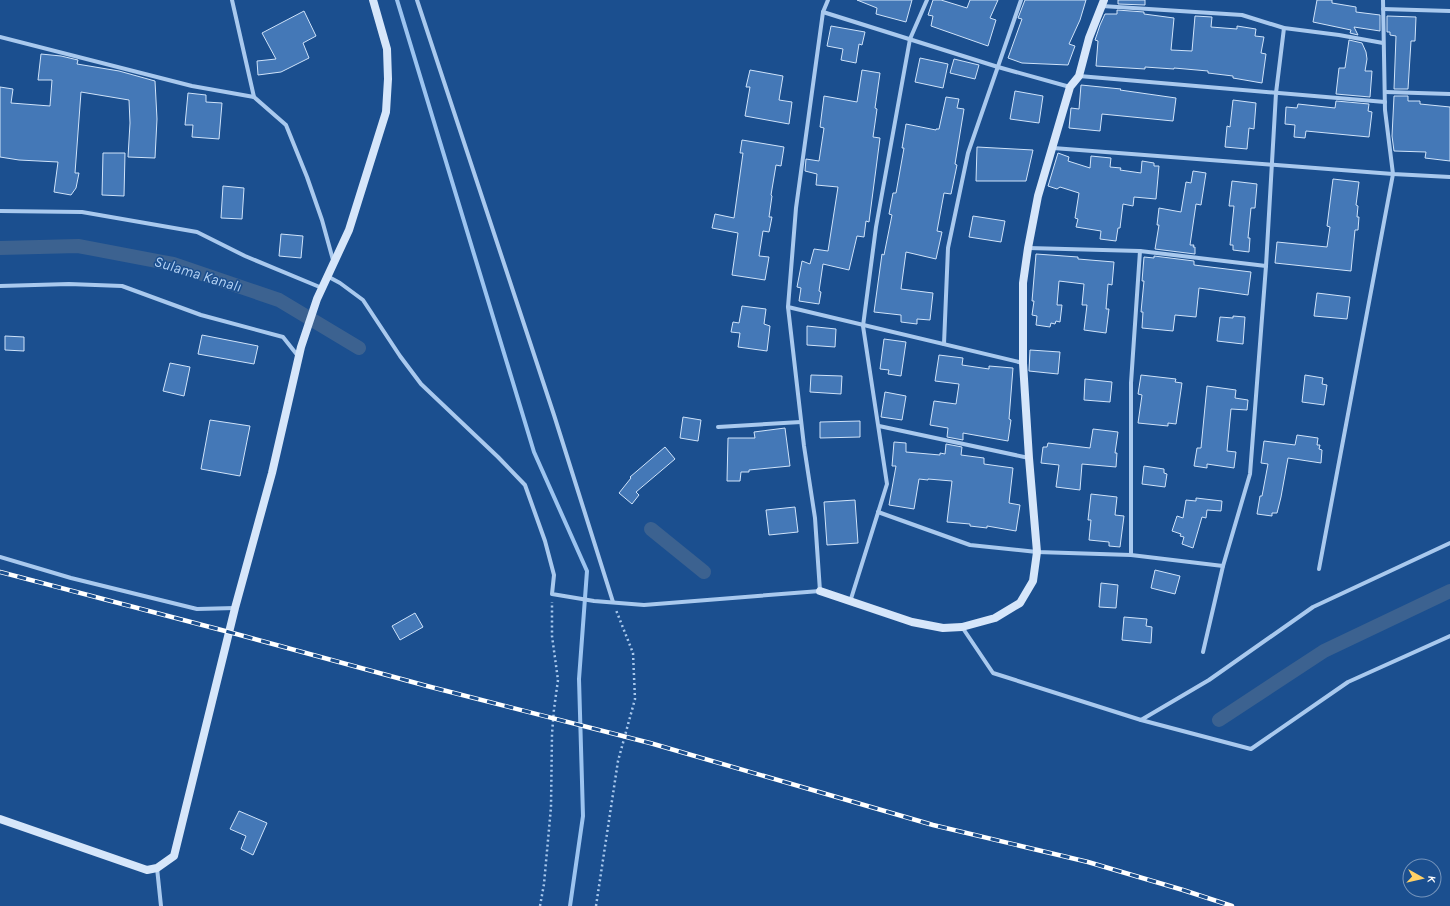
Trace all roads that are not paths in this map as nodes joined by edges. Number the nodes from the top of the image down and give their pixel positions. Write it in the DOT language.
graph roads {
  1 [pos="232,0"];
  2 [pos="373,0"];
  3 [pos="417,0"];
  4 [pos="828,0"];
  5 [pos="927,0"];
  6 [pos="1021,0"];
  7 [pos="1383,0"];
  8 [pos="1103,3"];
  9 [pos="1383,9"];
  10 [pos="1450,11"];
  11 [pos="823,12"];
  12 [pos="1284,28"];
  13 [pos="0,37"];
  14 [pos="910,39"];
  15 [pos="1383,43"];
  16 [pos="998,66"];
  17 [pos="1079,76"];
  18 [pos="1070,86"];
  19 [pos="1386,92"];
  20 [pos="1276,93"];
  21 [pos="1450,94"];
  22 [pos="254,97"];
  23 [pos="1386,102"];
  24 [pos="1053,148"];
  25 [pos="1272,165"];
  26 [pos="1393,174"];
  27 [pos="1450,177"];
  28 [pos="0,211"];
  29 [pos="1028,248"];
  30 [pos="1140,251"];
  31 [pos="334,262"];
  32 [pos="1266,266"];
  33 [pos="327,276"];
  34 [pos="0,286"];
  35 [pos="322,288"];
  36 [pos="788,308"];
  37 [pos="862,326"];
  38 [pos="944,344"];
  39 [pos="298,356"];
  40 [pos="1023,363"];
  41 [pos="801,422"];
  42 [pos="879,426"];
  43 [pos="718,427"];
  44 [pos="1029,458"];
  45 [pos="878,512"];
  46 [pos="1450,543"];
  47 [pos="1037,552"];
  48 [pos="1131,555"];
  49 [pos="0,557"];
  50 [pos="1223,566"];
  51 [pos="1319,569"];
  52 [pos="820,591"];
  53 [pos="613,602"];
  54 [pos="850,602"];
  55 [pos="235,608"];
  56 [pos="962,627"];
  57 [pos="1450,636"];
  58 [pos="1203,652"];
  59 [pos="1141,720"];
  60 [pos="0,819"];
  61 [pos="157,868"];
  62 [pos="161,906"];
  1 -- 22 [label="street"];
  2 -- 31 [label="street"];
  3 -- 53 [label="street"];
  4 -- 11 [label="street"];
  5 -- 14 [label="street"];
  6 -- 16 [label="street"];
  7 -- 9 [label="street"];
  8 -- 12 [label="street"];
  8 -- 17 [label="street"];
  9 -- 10 [label="street"];
  9 -- 15 [label="street"];
  11 -- 14 [label="street"];
  11 -- 36 [label="street"];
  12 -- 15 [label="street"];
  12 -- 20 [label="street"];
  13 -- 22 [label="street"];
  14 -- 16 [label="street"];
  14 -- 37 [label="street"];
  15 -- 19 [label="street"];
  16 -- 18 [label="street"];
  16 -- 38 [label="street"];
  17 -- 18 [label="street"];
  17 -- 20 [label="street"];
  18 -- 24 [label="street"];
  19 -- 21 [label="street"];
  19 -- 23 [label="street"];
  20 -- 23 [label="street"];
  20 -- 25 [label="street"];
  22 -- 31 [label="street"];
  23 -- 26 [label="street"];
  24 -- 25 [label="street"];
  24 -- 29 [label="street"];
  25 -- 26 [label="street"];
  25 -- 32 [label="street"];
  26 -- 27 [label="street"];
  26 -- 51 [label="street"];
  28 -- 35 [label="street"];
  29 -- 30 [label="street"];
  29 -- 40 [label="street"];
  30 -- 32 [label="street"];
  30 -- 48 [label="street"];
  31 -- 33 [label="street"];
  32 -- 50 [label="street"];
  33 -- 35 [label="street"];
  33 -- 53 [label="street"];
  34 -- 39 [label="street"];
  35 -- 39 [label="street"];
  36 -- 37 [label="street"];
  36 -- 41 [label="street"];
  37 -- 38 [label="street"];
  37 -- 42 [label="street"];
  38 -- 40 [label="street"];
  39 -- 55 [label="street"];
  40 -- 44 [label="street"];
  41 -- 43 [label="street"];
  41 -- 52 [label="street"];
  42 -- 44 [label="street"];
  42 -- 45 [label="street"];
  44 -- 47 [label="street"];
  45 -- 47 [label="street"];
  45 -- 54 [label="street"];
  46 -- 59 [label="street"];
  47 -- 48 [label="street"];
  47 -- 56 [label="street"];
  48 -- 50 [label="street"];
  49 -- 55 [label="street"];
  50 -- 58 [label="street"];
  52 -- 53 [label="street"];
  52 -- 54 [label="street"];
  54 -- 56 [label="street"];
  55 -- 61 [label="street"];
  56 -- 59 [label="street"];
  57 -- 59 [label="street"];
  60 -- 61 [label="street"];
  61 -- 62 [label="street"];
}
